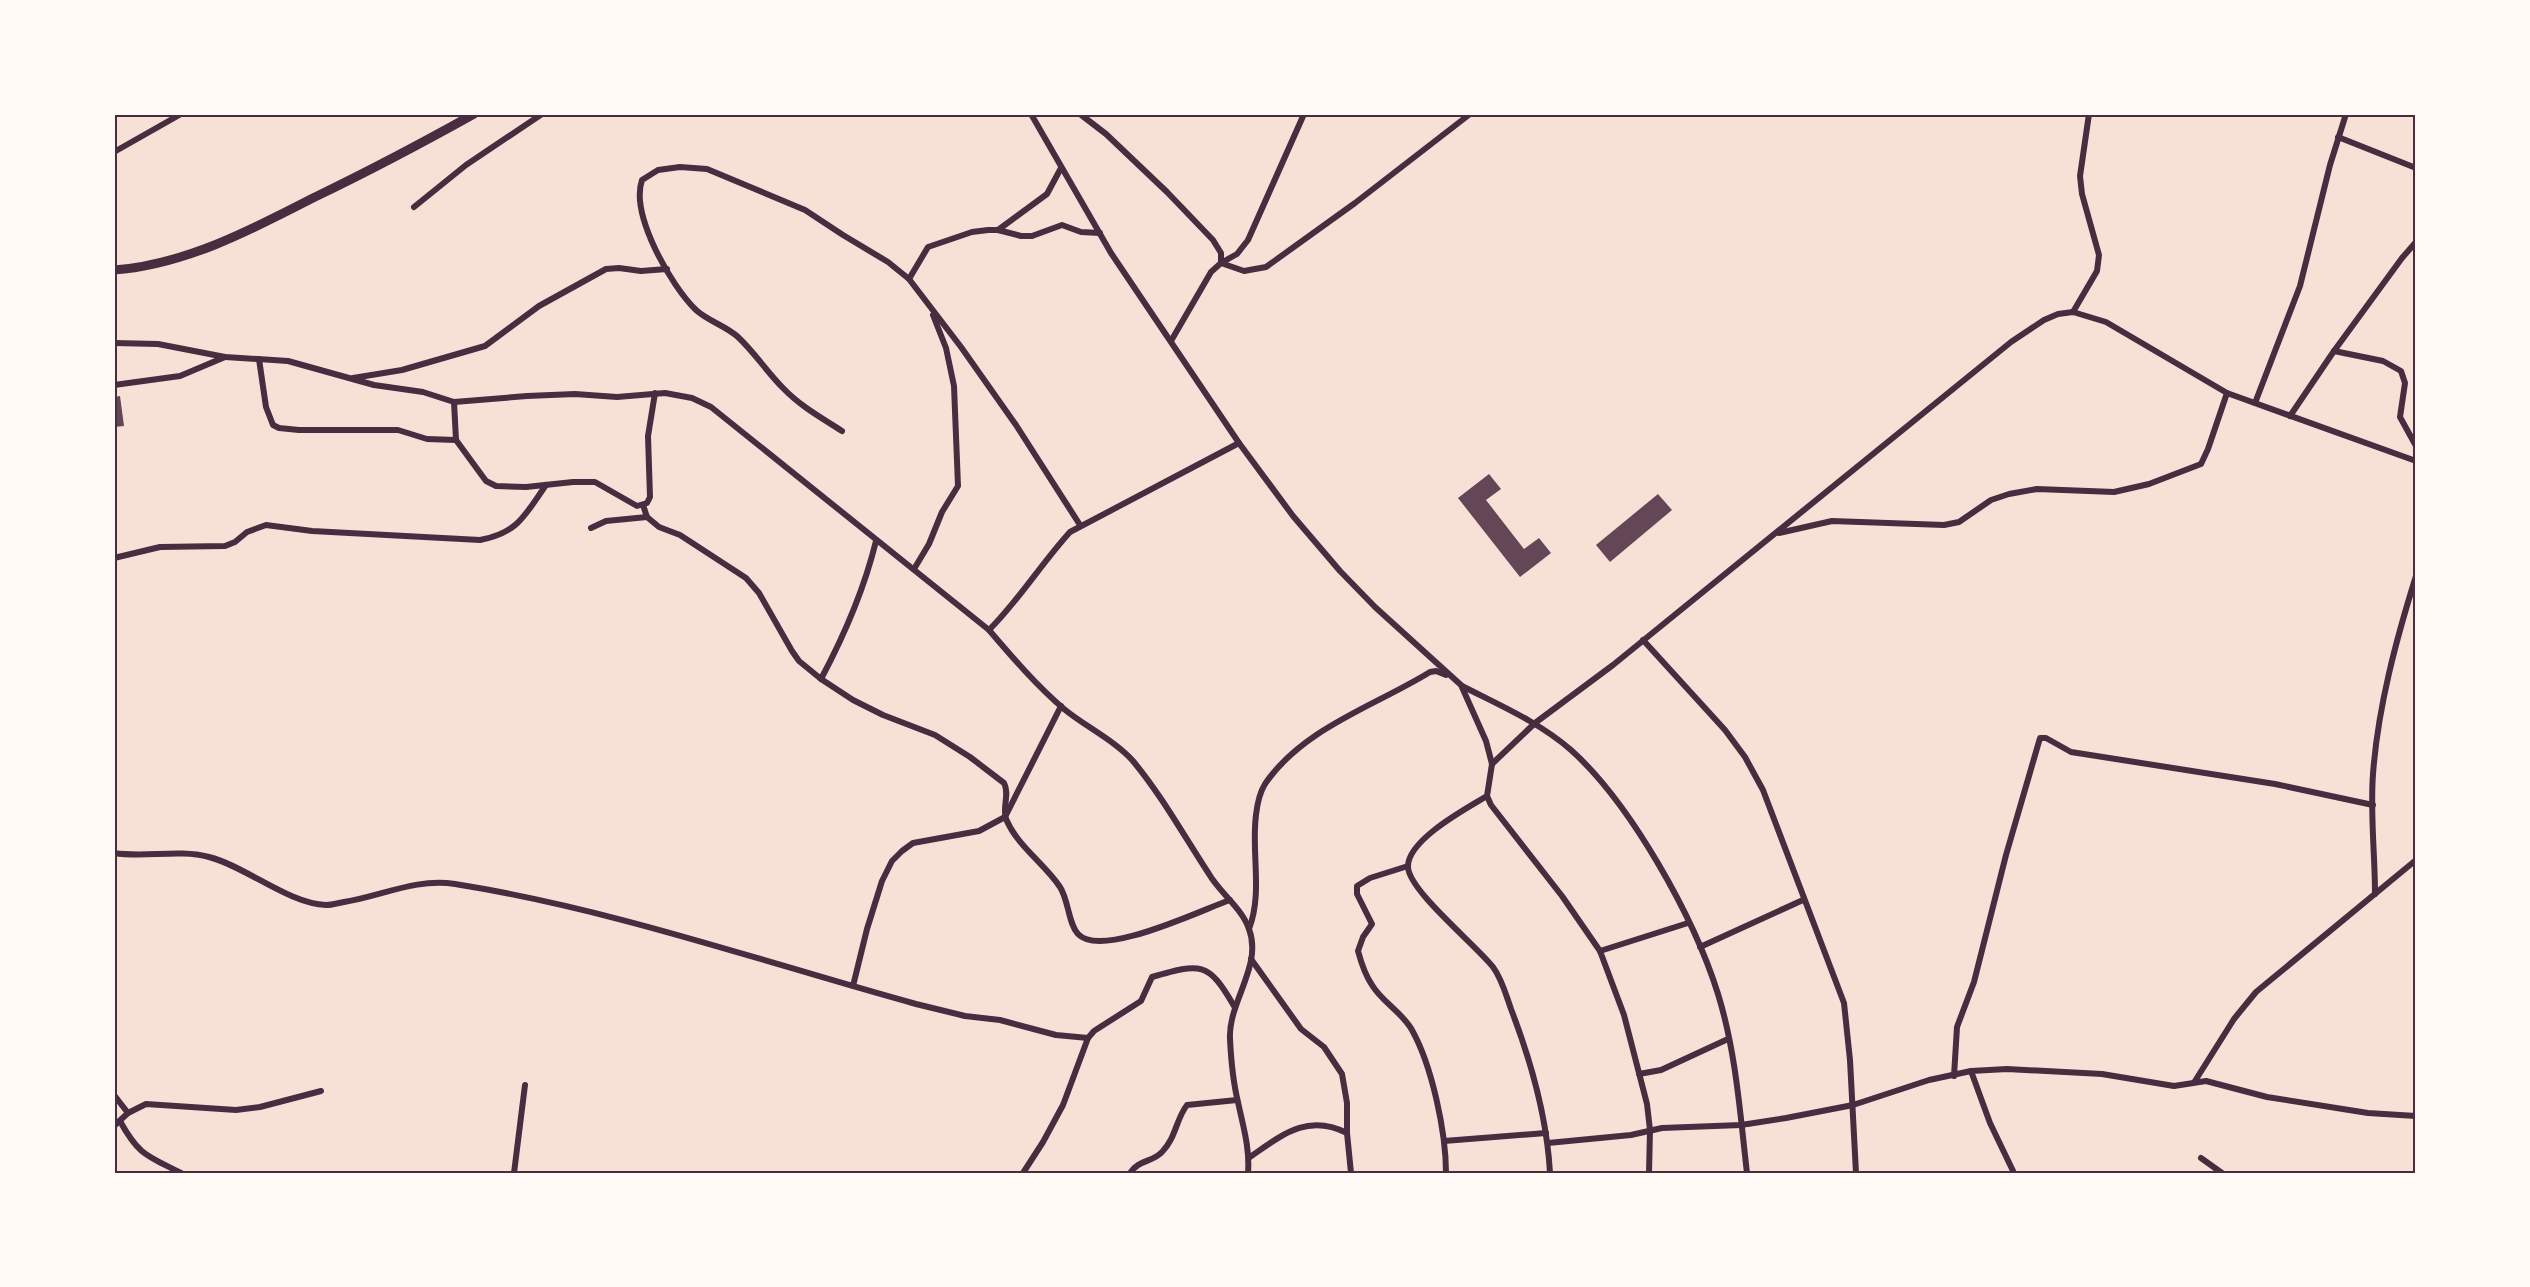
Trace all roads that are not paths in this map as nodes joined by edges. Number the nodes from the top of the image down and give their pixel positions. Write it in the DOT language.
graph roads {
  1 [pos="181,114"];
  2 [pos="474,114"];
  3 [pos="542,114"];
  4 [pos="1031,114"];
  5 [pos="1080,114"];
  6 [pos="1304,114"];
  7 [pos="1470,114"];
  8 [pos="2089,114"];
  9 [pos="2346,114"];
  10 [pos="170,116"];
  11 [pos="2338,137"];
  12 [pos="114,152"];
  13 [pos="1061,168"];
  14 [pos="2416,168"];
  15 [pos="414,207"];
  16 [pos="998,230"];
  17 [pos="1100,233"];
  18 [pos="2416,242"];
  19 [pos="1221,263"];
  20 [pos="667,269"];
  21 [pos="114,270"];
  22 [pos="909,279"];
  23 [pos="931,307"];
  24 [pos="2073,312"];
  25 [pos="1171,341"];
  26 [pos="114,343"];
  27 [pos="2334,351"];
  28 [pos="225,357"];
  29 [pos="259,359"];
  30 [pos="350,379"];
  31 [pos="114,385"];
  32 [pos="655,393"];
  33 [pos="2227,393"];
  34 [pos="454,402"];
  35 [pos="2255,403"];
  36 [pos="2290,416"];
  37 [pos="842,431"];
  38 [pos="456,440"];
  39 [pos="1239,443"];
  40 [pos="2416,446"];
  41 [pos="2416,461"];
  42 [pos="546,485"];
  43 [pos="644,506"];
  44 [pos="647,517"];
  45 [pos="1080,525"];
  46 [pos="591,528"];
  47 [pos="1775,534"];
  48 [pos="876,541"];
  49 [pos="114,558"];
  50 [pos="914,569"];
  51 [pos="2416,576"];
  52 [pos="989,630"];
  53 [pos="1643,640"];
  54 [pos="820,678"];
  55 [pos="1461,685"];
  56 [pos="1061,706"];
  57 [pos="1534,723"];
  58 [pos="1492,764"];
  59 [pos="1487,796"];
  60 [pos="2373,805"];
  61 [pos="1005,817"];
  62 [pos="114,853"];
  63 [pos="2416,861"];
  64 [pos="1408,866"];
  65 [pos="2375,894"];
  66 [pos="1230,900"];
  67 [pos="1803,900"];
  68 [pos="1688,923"];
  69 [pos="1250,929"];
  70 [pos="1700,947"];
  71 [pos="1600,951"];
  72 [pos="1251,958"];
  73 [pos="853,986"];
  74 [pos="1234,1006"];
  75 [pos="1088,1038"];
  76 [pos="1728,1039"];
  77 [pos="1971,1071"];
  78 [pos="1639,1074"];
  79 [pos="1954,1076"];
  80 [pos="2195,1081"];
  81 [pos="525,1085"];
  82 [pos="321,1091"];
  83 [pos="114,1095"];
  84 [pos="1237,1100"];
  85 [pos="1853,1105"];
  86 [pos="129,1113"];
  87 [pos="2416,1116"];
  88 [pos="120,1121"];
  89 [pos="1741,1125"];
  90 [pos="114,1126"];
  91 [pos="1650,1130"];
  92 [pos="1347,1133"];
  93 [pos="1546,1133"];
  94 [pos="1444,1141"];
  95 [pos="1548,1143"];
  96 [pos="1250,1157"];
  97 [pos="2201,1158"];
  98 [pos="181,1173"];
  99 [pos="514,1173"];
  100 [pos="1023,1173"];
  101 [pos="1130,1173"];
  102 [pos="1248,1173"];
  103 [pos="1351,1173"];
  104 [pos="1446,1173"];
  105 [pos="1550,1173"];
  106 [pos="1649,1173"];
  107 [pos="1747,1173"];
  108 [pos="1856,1173"];
  109 [pos="2014,1173"];
  110 [pos="2222,1173"];
  1 -- 10 [label="street"];
  2 -- 21 [label="highway"];
  3 -- 15 [label="street"];
  4 -- 13 [label="street"];
  5 -- 19 [label="street"];
  6 -- 19 [label="street"];
  7 -- 19 [label="street"];
  8 -- 24 [label="street"];
  9 -- 11 [label="street"];
  10 -- 12 [label="street"];
  11 -- 14 [label="street"];
  11 -- 35 [label="street"];
  13 -- 16 [label="street"];
  13 -- 17 [label="street"];
  16 -- 17 [label="street"];
  16 -- 22 [label="street"];
  17 -- 25 [label="street"];
  18 -- 27 [label="street"];
  19 -- 25 [label="street"];
  20 -- 22 [label="street"];
  20 -- 30 [label="street"];
  20 -- 37 [label="street"];
  22 -- 23 [label="street"];
  23 -- 45 [label="street"];
  23 -- 50 [label="street"];
  24 -- 33 [label="street"];
  24 -- 47 [label="street"];
  25 -- 39 [label="street"];
  26 -- 28 [label="street"];
  27 -- 36 [label="street"];
  27 -- 40 [label="street"];
  28 -- 29 [label="street"];
  28 -- 31 [label="street"];
  29 -- 30 [label="street"];
  29 -- 38 [label="street"];
  30 -- 34 [label="street"];
  32 -- 34 [label="street"];
  32 -- 43 [label="street"];
  32 -- 48 [label="street"];
  33 -- 35 [label="street"];
  33 -- 47 [label="street"];
  34 -- 38 [label="street"];
  35 -- 36 [label="street"];
  36 -- 41 [label="street"];
  38 -- 42 [label="street"];
  39 -- 45 [label="street"];
  39 -- 55 [label="street"];
  42 -- 43 [label="street"];
  42 -- 49 [label="street"];
  43 -- 44 [label="street"];
  44 -- 46 [label="street"];
  44 -- 54 [label="street"];
  45 -- 52 [label="street"];
  47 -- 53 [label="street"];
  48 -- 50 [label="street"];
  48 -- 54 [label="street"];
  50 -- 52 [label="street"];
  51 -- 60 [label="street"];
  52 -- 56 [label="street"];
  53 -- 57 [label="street"];
  53 -- 67 [label="street"];
  54 -- 61 [label="street"];
  55 -- 57 [label="street"];
  55 -- 58 [label="street"];
  55 -- 69 [label="street"];
  56 -- 61 [label="street"];
  56 -- 66 [label="street"];
  57 -- 58 [label="street"];
  57 -- 68 [label="street"];
  58 -- 59 [label="street"];
  59 -- 64 [label="street"];
  59 -- 71 [label="street"];
  60 -- 65 [label="street"];
  60 -- 79 [label="street"];
  61 -- 66 [label="street"];
  61 -- 73 [label="street"];
  62 -- 73 [label="street"];
  63 -- 65 [label="street"];
  64 -- 93 [label="street"];
  64 -- 94 [label="street"];
  65 -- 80 [label="street"];
  66 -- 69 [label="street"];
  67 -- 70 [label="street"];
  67 -- 85 [label="street"];
  68 -- 70 [label="street"];
  68 -- 71 [label="street"];
  69 -- 72 [label="street"];
  70 -- 76 [label="street"];
  71 -- 78 [label="street"];
  72 -- 74 [label="street"];
  72 -- 92 [label="street"];
  73 -- 75 [label="street"];
  74 -- 75 [label="street"];
  74 -- 84 [label="street"];
  75 -- 100 [label="street"];
  76 -- 78 [label="street"];
  76 -- 89 [label="street"];
  77 -- 79 [label="street"];
  77 -- 80 [label="street"];
  77 -- 109 [label="street"];
  78 -- 91 [label="street"];
  79 -- 85 [label="street"];
  80 -- 87 [label="street"];
  81 -- 99 [label="street"];
  82 -- 86 [label="street"];
  83 -- 86 [label="street"];
  84 -- 96 [label="street"];
  84 -- 101 [label="street"];
  85 -- 89 [label="street"];
  85 -- 108 [label="street"];
  86 -- 88 [label="street"];
  88 -- 90 [label="street"];
  88 -- 98 [label="street"];
  89 -- 91 [label="street"];
  89 -- 107 [label="street"];
  91 -- 95 [label="street"];
  91 -- 106 [label="street"];
  92 -- 96 [label="street"];
  92 -- 103 [label="street"];
  93 -- 94 [label="street"];
  93 -- 95 [label="street"];
  94 -- 104 [label="street"];
  95 -- 105 [label="street"];
  96 -- 102 [label="street"];
  97 -- 110 [label="street"];
}
